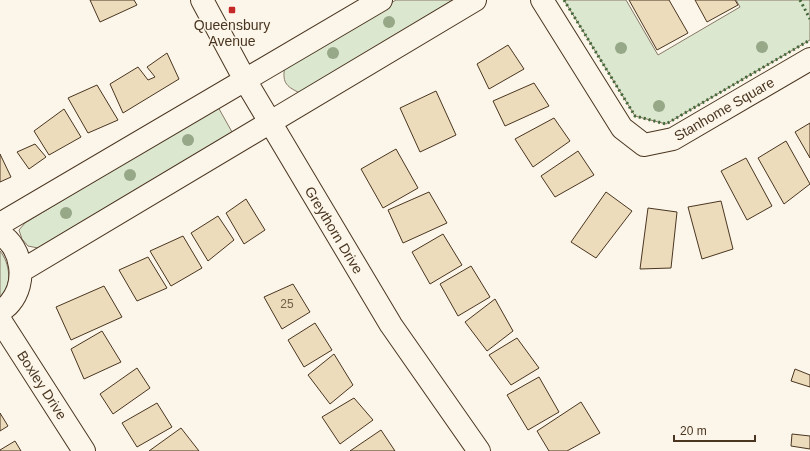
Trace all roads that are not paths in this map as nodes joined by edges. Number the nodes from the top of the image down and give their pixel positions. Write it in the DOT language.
graph roads {
  1 [pos="202,0"];
  2 [pos="381,0"];
  3 [pos="475,0"];
  4 [pos="542,0"];
  5 [pos="810,59"];
  6 [pos="245,80"];
  7 [pos="270,122"];
  8 [pos="0,224"];
  9 [pos="0,234"];
  10 [pos="21,271"];
  11 [pos="0,312"];
  12 [pos="0,320"];
  13 [pos="84,451"];
  14 [pos="479,451"];
  1 -- 6 [label="street, Greythorn Drive"];
  2 -- 6 [label="street"];
  3 -- 7 [label="street"];
  4 -- 5 [label="street, Stanhome Square"];
  6 -- 7 [label="street, Greythorn Drive"];
  6 -- 8 [label="street"];
  7 -- 10 [label="street"];
  7 -- 14 [label="street, Greythorn Drive"];
  9 -- 10 [label="street"];
  10 -- 11 [label="street"];
  12 -- 13 [label="street, Boxley Drive"];
}
